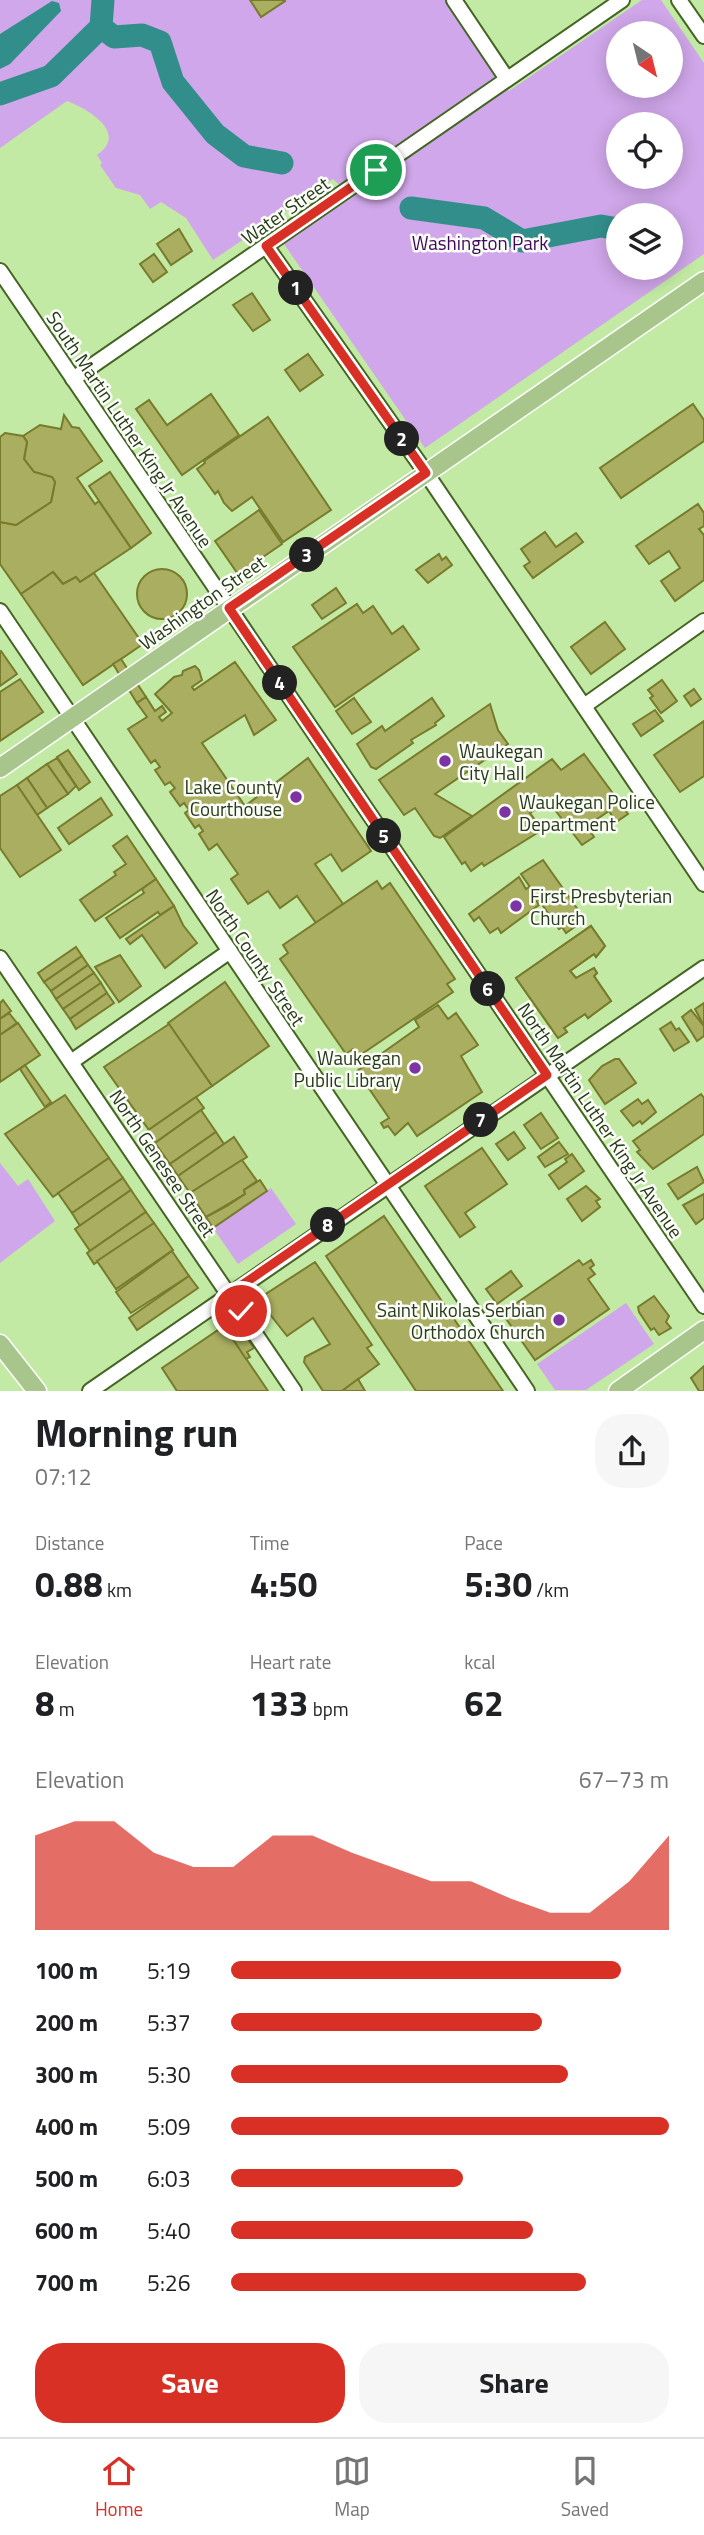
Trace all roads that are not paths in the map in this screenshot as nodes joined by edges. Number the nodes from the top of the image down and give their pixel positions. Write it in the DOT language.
graph roads {
  1 [pos="454,0"];
  2 [pos="622,0"];
  3 [pos="679,0"];
  4 [pos="704,36"];
  5 [pos="507,79"];
  6 [pos="266,246"];
  7 [pos="0,271"];
  8 [pos="704,281"];
  9 [pos="73,379"];
  10 [pos="426,473"];
  11 [pos="229,608"];
  12 [pos="0,611"];
  13 [pos="704,621"];
  14 [pos="584,706"];
  15 [pos="71,719"];
  16 [pos="0,768"];
  17 [pos="704,884"];
  18 [pos="230,951"];
  19 [pos="0,957"];
  20 [pos="704,968"];
  21 [pos="71,1062"];
  22 [pos="547,1075"];
  23 [pos="387,1185"];
  24 [pos="229,1294"];
  25 [pos="704,1306"];
  26 [pos="704,1330"];
  27 [pos="0,1344"];
  28 [pos="37,1391"];
  29 [pos="90,1391"];
  30 [pos="294,1391"];
  31 [pos="527,1391"];
  32 [pos="618,1391"];
  1 -- 5 [label="street"];
  2 -- 5 [label="street, Water Street"];
  3 -- 4 [label="street"];
  5 -- 6 [label="street, Water Street"];
  6 -- 9 [label="street, Water Street"];
  6 -- 10 [label="street"];
  7 -- 9 [label="street, South Martin Luther King Jr Avenue"];
  8 -- 10 [label="main road, Washington Street"];
  9 -- 11 [label="street, South Martin Luther King Jr Avenue"];
  10 -- 11 [label="main road, Washington Street"];
  10 -- 14 [label="street"];
  11 -- 15 [label="main road, Washington Street"];
  11 -- 22 [label="street, North Martin Luther King Jr Avenue"];
  12 -- 15 [label="street, North County Street"];
  13 -- 14 [label="street"];
  14 -- 17 [label="street"];
  15 -- 16 [label="main road, Washington Street"];
  15 -- 18 [label="street, North County Street"];
  18 -- 21 [label="street"];
  18 -- 23 [label="street, North County Street"];
  19 -- 21 [label="street, North Genesee Street"];
  20 -- 22 [label="street"];
  21 -- 24 [label="street, North Genesee Street"];
  22 -- 23 [label="street"];
  22 -- 25 [label="street, North Martin Luther King Jr Avenue"];
  23 -- 24 [label="street"];
  23 -- 31 [label="street, North County Street"];
  24 -- 29 [label="street"];
  24 -- 30 [label="street, North Genesee Street"];
  26 -- 32 [label="main road"];
  27 -- 28 [label="main road"];
}
